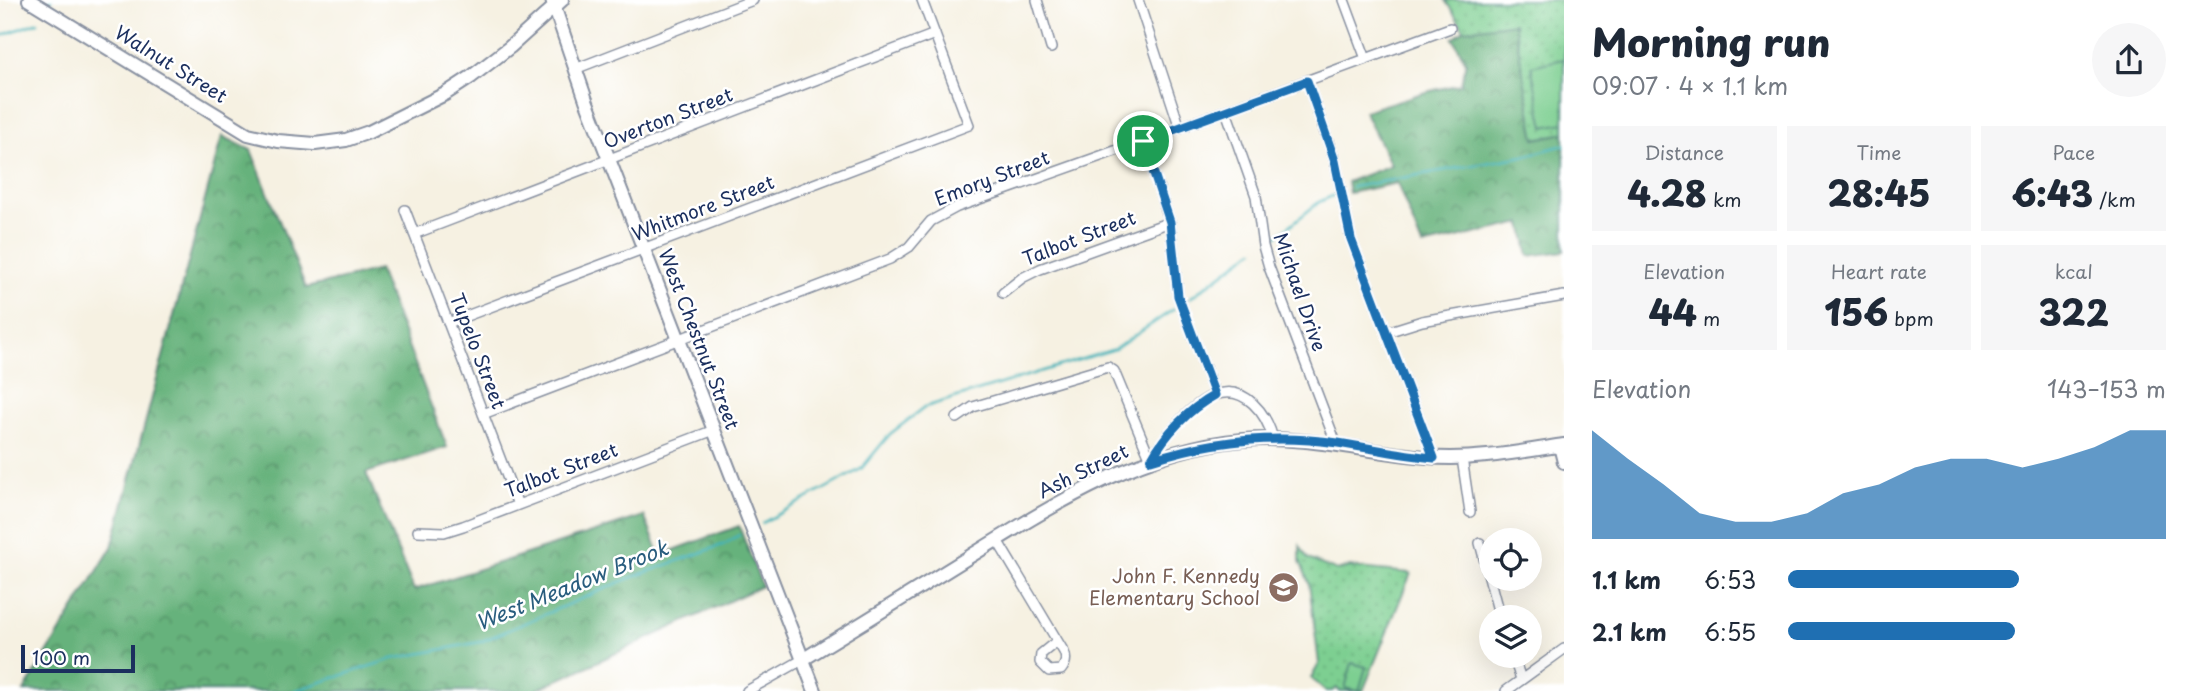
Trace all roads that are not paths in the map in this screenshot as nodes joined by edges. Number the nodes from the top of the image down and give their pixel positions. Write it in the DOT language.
graph roads {
  1 [pos="29,0"];
  2 [pos="753,0"];
  3 [pos="922,0"];
  4 [pos="1037,0"];
  5 [pos="1138,0"];
  6 [pos="1345,0"];
  7 [pos="556,3"];
  8 [pos="1450,28"];
  9 [pos="935,34"];
  10 [pos="1051,48"];
  11 [pos="1366,59"];
  12 [pos="575,69"];
  13 [pos="1307,81"];
  14 [pos="1226,111"];
  15 [pos="1180,128"];
  16 [pos="1143,141"];
  17 [pos="610,159"];
  18 [pos="405,210"];
  19 [pos="1170,222"];
  20 [pos="414,234"];
  21 [pos="644,250"];
  22 [pos="1003,293"];
  23 [pos="1564,296"];
  24 [pos="449,323"];
  25 [pos="1387,332"];
  26 [pos="679,340"];
  27 [pos="1215,395"];
  28 [pos="483,415"];
  29 [pos="957,418"];
  30 [pos="714,430"];
  31 [pos="1273,439"];
  32 [pos="1336,443"];
  33 [pos="1562,446"];
  34 [pos="1434,458"];
  35 [pos="1462,458"];
  36 [pos="1151,460"];
  37 [pos="1564,462"];
  38 [pos="518,505"];
  39 [pos="1470,512"];
  40 [pos="418,531"];
  41 [pos="996,540"];
  42 [pos="1057,641"];
  43 [pos="1564,649"];
  44 [pos="802,660"];
  45 [pos="1517,668"];
  46 [pos="1521,679"];
  47 [pos="747,691"];
  48 [pos="815,691"];
  49 [pos="1506,691"];
  1 -- 7 [label="street, Walnut Street"];
  2 -- 12 [label="street"];
  3 -- 9 [label="street"];
  4 -- 10 [label="street"];
  5 -- 15 [label="street"];
  6 -- 11 [label="street"];
  7 -- 12 [label="street, West Chestnut Street"];
  8 -- 11 [label="street, Emory Street"];
  9 -- 17 [label="street, Overton Street"];
  9 -- 21 [label="street, Whitmore Street"];
  11 -- 13 [label="street, Emory Street"];
  12 -- 17 [label="street, West Chestnut Street"];
  13 -- 14 [label="street, Emory Street"];
  13 -- 25 [label="street"];
  14 -- 15 [label="street, Emory Street"];
  14 -- 32 [label="street, Michael Drive"];
  15 -- 16 [label="street, Emory Street"];
  16 -- 19 [label="street"];
  16 -- 26 [label="street, Emory Street"];
  17 -- 20 [label="street, Overton Street"];
  17 -- 21 [label="street, West Chestnut Street"];
  18 -- 20 [label="street, Tupelo Street"];
  19 -- 22 [label="street, Talbot Street"];
  19 -- 27 [label="street"];
  20 -- 24 [label="street, Tupelo Street"];
  21 -- 24 [label="street, Whitmore Street"];
  21 -- 26 [label="street, West Chestnut Street"];
  23 -- 25 [label="street"];
  24 -- 28 [label="street, Tupelo Street"];
  25 -- 34 [label="street"];
  26 -- 28 [label="street, Emory Street"];
  26 -- 30 [label="street, West Chestnut Street"];
  27 -- 31 [label="street"];
  27 -- 36 [label="street"];
  28 -- 38 [label="street, Tupelo Street"];
  29 -- 36 [label="street"];
  30 -- 38 [label="street, Talbot Street"];
  30 -- 44 [label="street, West Chestnut Street"];
  31 -- 32 [label="street, Ash Street"];
  31 -- 36 [label="street, Ash Street"];
  32 -- 34 [label="street, Ash Street"];
  33 -- 35 [label="street, Ash Street"];
  33 -- 37 [label="street"];
  34 -- 35 [label="street, Ash Street"];
  35 -- 39 [label="street"];
  36 -- 41 [label="street, Ash Street"];
  38 -- 40 [label="street, Talbot Street"];
  41 -- 42 [label="street"];
  41 -- 44 [label="street, Ash Street"];
  43 -- 46 [label="street"];
  44 -- 47 [label="street, Ash Street"];
  44 -- 48 [label="street, West Chestnut Street"];
  45 -- 46 [label="street"];
  46 -- 49 [label="street"];
}
